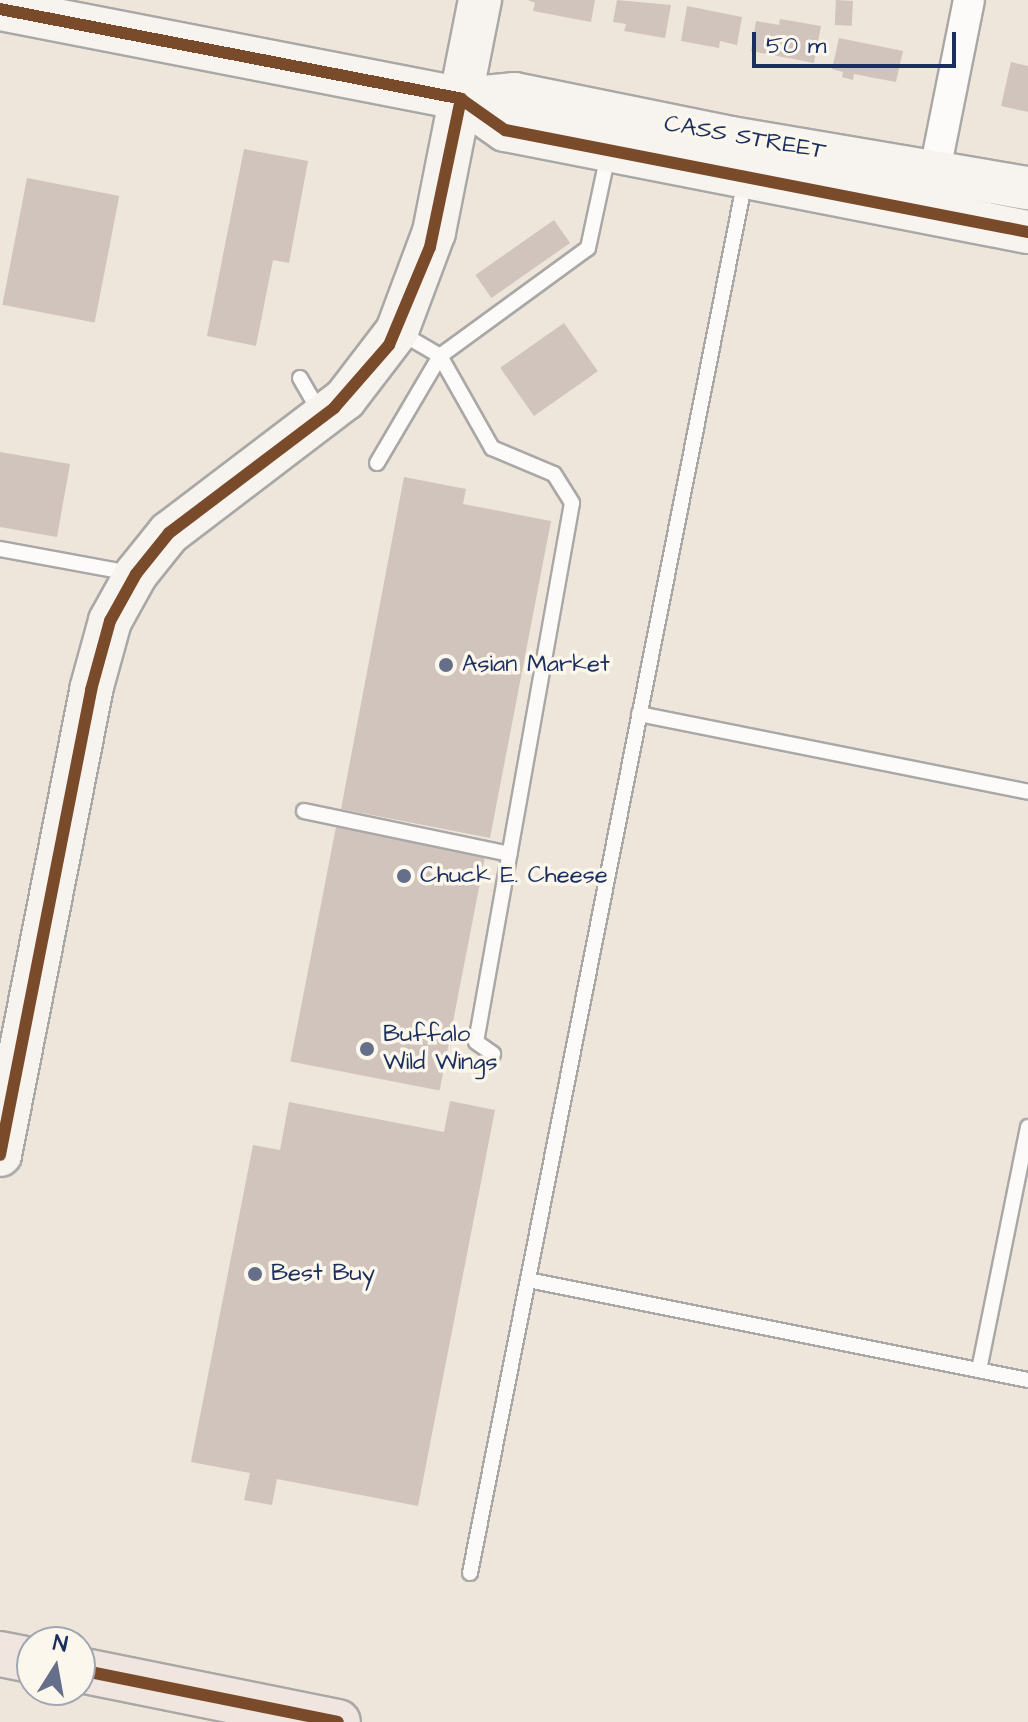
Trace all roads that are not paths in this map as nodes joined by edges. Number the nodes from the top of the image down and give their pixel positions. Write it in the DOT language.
graph roads {
  1 [pos="480,0"];
  2 [pos="969,0"];
  3 [pos="0,9"];
  4 [pos="461,99"];
  5 [pos="609,150"];
  6 [pos="935,170"];
  7 [pos="746,177"];
  8 [pos="1028,188"];
  9 [pos="1028,232"];
  10 [pos="397,331"];
  11 [pos="440,356"];
  12 [pos="300,378"];
  13 [pos="323,417"];
  14 [pos="377,463"];
  15 [pos="0,549"];
  16 [pos="136,574"];
  17 [pos="639,714"];
  18 [pos="1028,792"];
  19 [pos="304,811"];
  20 [pos="510,854"];
  21 [pos="493,1054"];
  22 [pos="1028,1127"];
  23 [pos="0,1155"];
  24 [pos="528,1280"];
  25 [pos="979,1370"];
  26 [pos="1028,1380"];
  27 [pos="470,1573"];
  28 [pos="96,1673"];
  29 [pos="338,1722"];
  1 -- 4 [label="main road"];
  2 -- 6 [label="street"];
  3 -- 4 [label="main road, CASS STREET"];
  4 -- 5 [label="main road, CASS STREET"];
  4 -- 6 [label="main road, CASS STREET"];
  4 -- 10 [label="main road"];
  5 -- 7 [label="main road, CASS STREET"];
  5 -- 11 [label="lane"];
  6 -- 8 [label="main road, CASS STREET"];
  7 -- 9 [label="main road, CASS STREET"];
  7 -- 17 [label="lane"];
  10 -- 11 [label="lane"];
  10 -- 13 [label="main road"];
  11 -- 14 [label="lane"];
  11 -- 20 [label="lane"];
  12 -- 13 [label="lane"];
  13 -- 16 [label="main road"];
  15 -- 16 [label="lane"];
  16 -- 23 [label="main road"];
  17 -- 18 [label="lane"];
  17 -- 24 [label="lane"];
  19 -- 20 [label="lane"];
  20 -- 21 [label="lane"];
  22 -- 25 [label="lane"];
  24 -- 25 [label="lane"];
  24 -- 27 [label="lane"];
  25 -- 26 [label="lane"];
  28 -- 29 [label="highway"];
}
